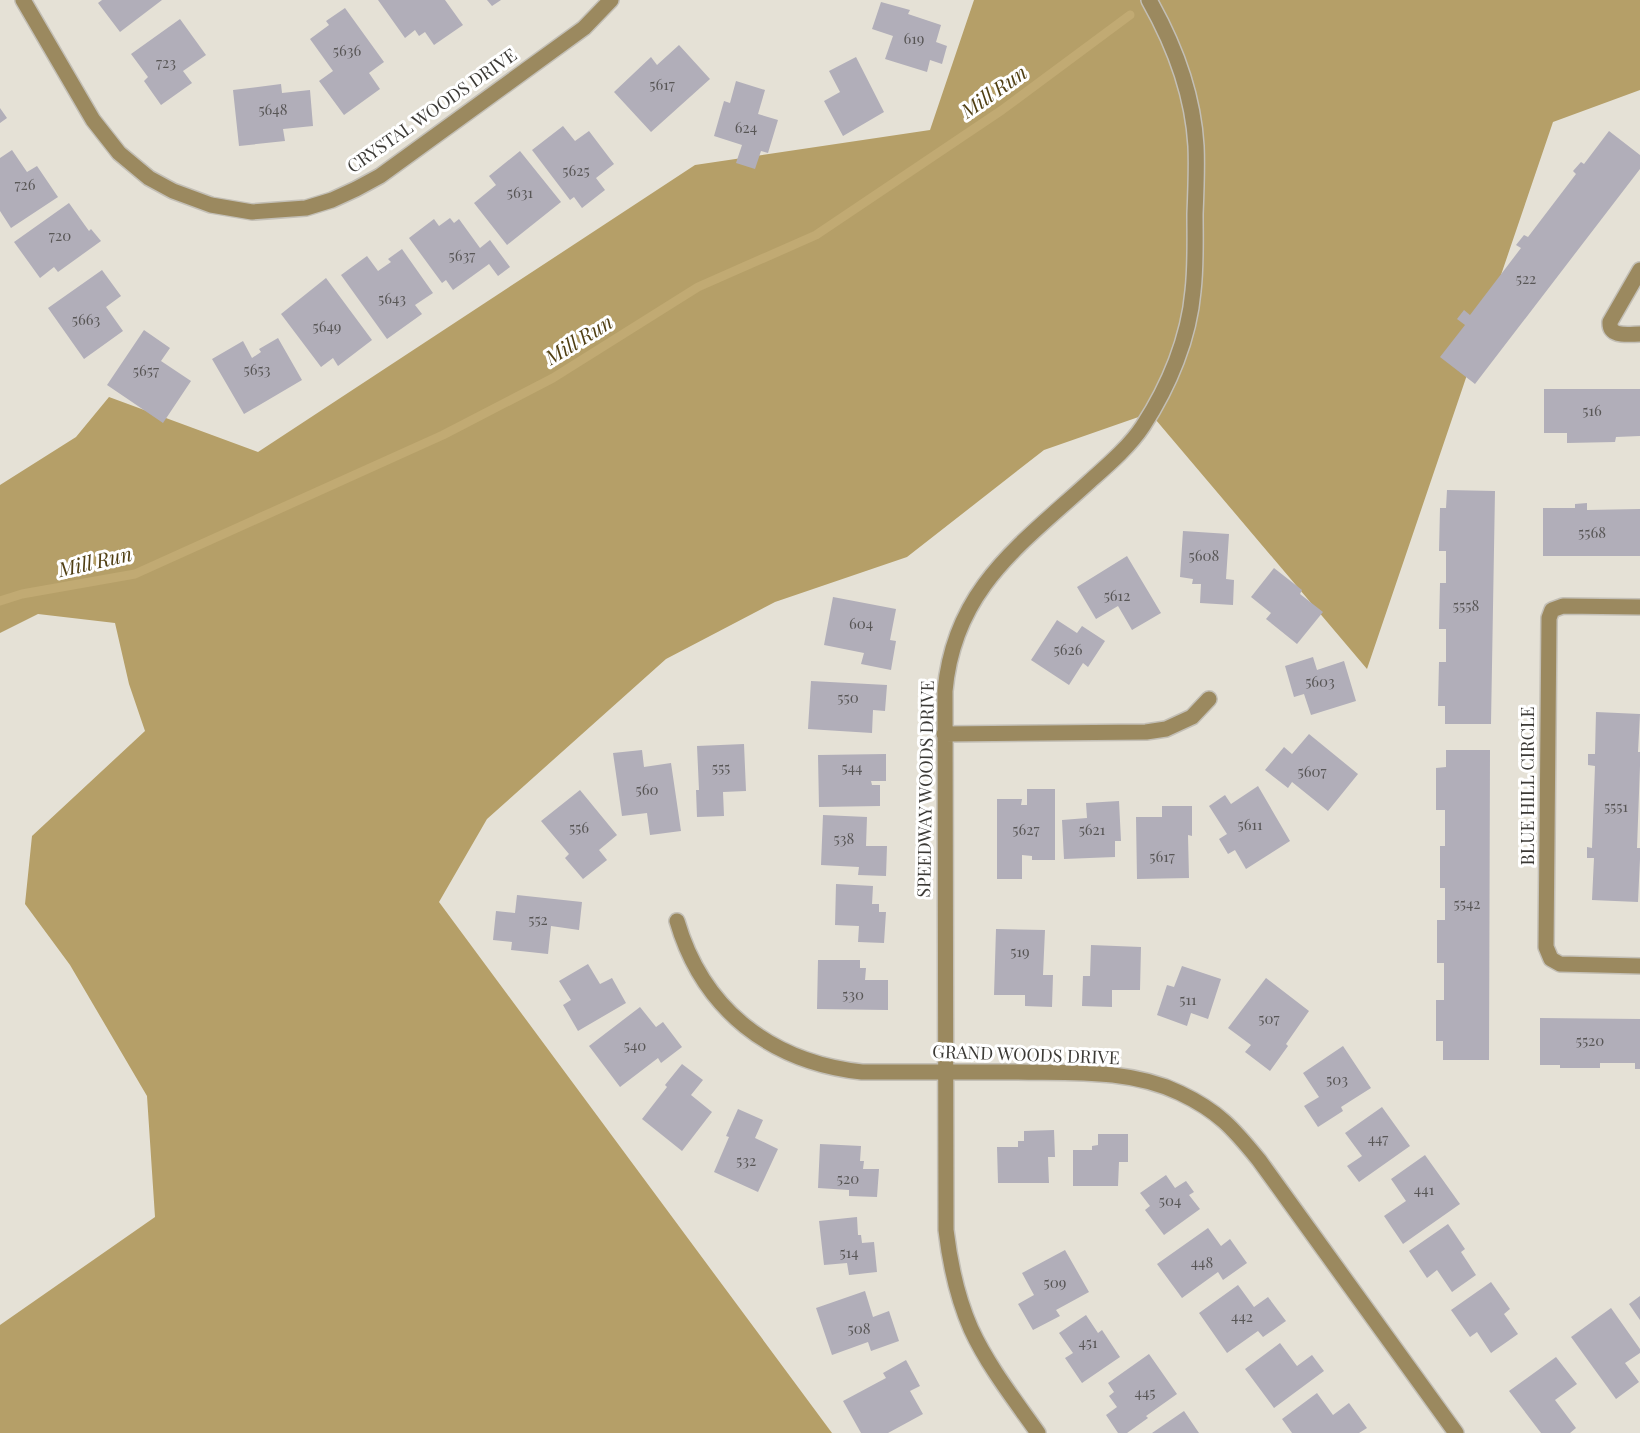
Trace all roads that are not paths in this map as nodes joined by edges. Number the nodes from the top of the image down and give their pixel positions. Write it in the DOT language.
graph roads {
  1 [pos="23,0"];
  2 [pos="611,0"];
  3 [pos="1149,0"];
  4 [pos="1640,270"];
  5 [pos="1640,334"];
  6 [pos="1640,607"];
  7 [pos="1209,699"];
  8 [pos="944,734"];
  9 [pos="677,921"];
  10 [pos="1640,966"];
  11 [pos="944,1072"];
  12 [pos="1038,1433"];
  13 [pos="1456,1433"];
  1 -- 2 [label="street, CRYSTAL WOODS DRIVE"];
  3 -- 8 [label="street, SPEEDWAY WOODS DRIVE"];
  4 -- 5 [label="street"];
  6 -- 10 [label="street, BLUE HILL CIRCLE"];
  7 -- 8 [label="street"];
  8 -- 11 [label="street, SPEEDWAY WOODS DRIVE"];
  9 -- 11 [label="street, GRAND WOODS DRIVE"];
  11 -- 12 [label="street, SPEEDWAY WOODS DRIVE"];
  11 -- 13 [label="street, GRAND WOODS DRIVE"];
}
